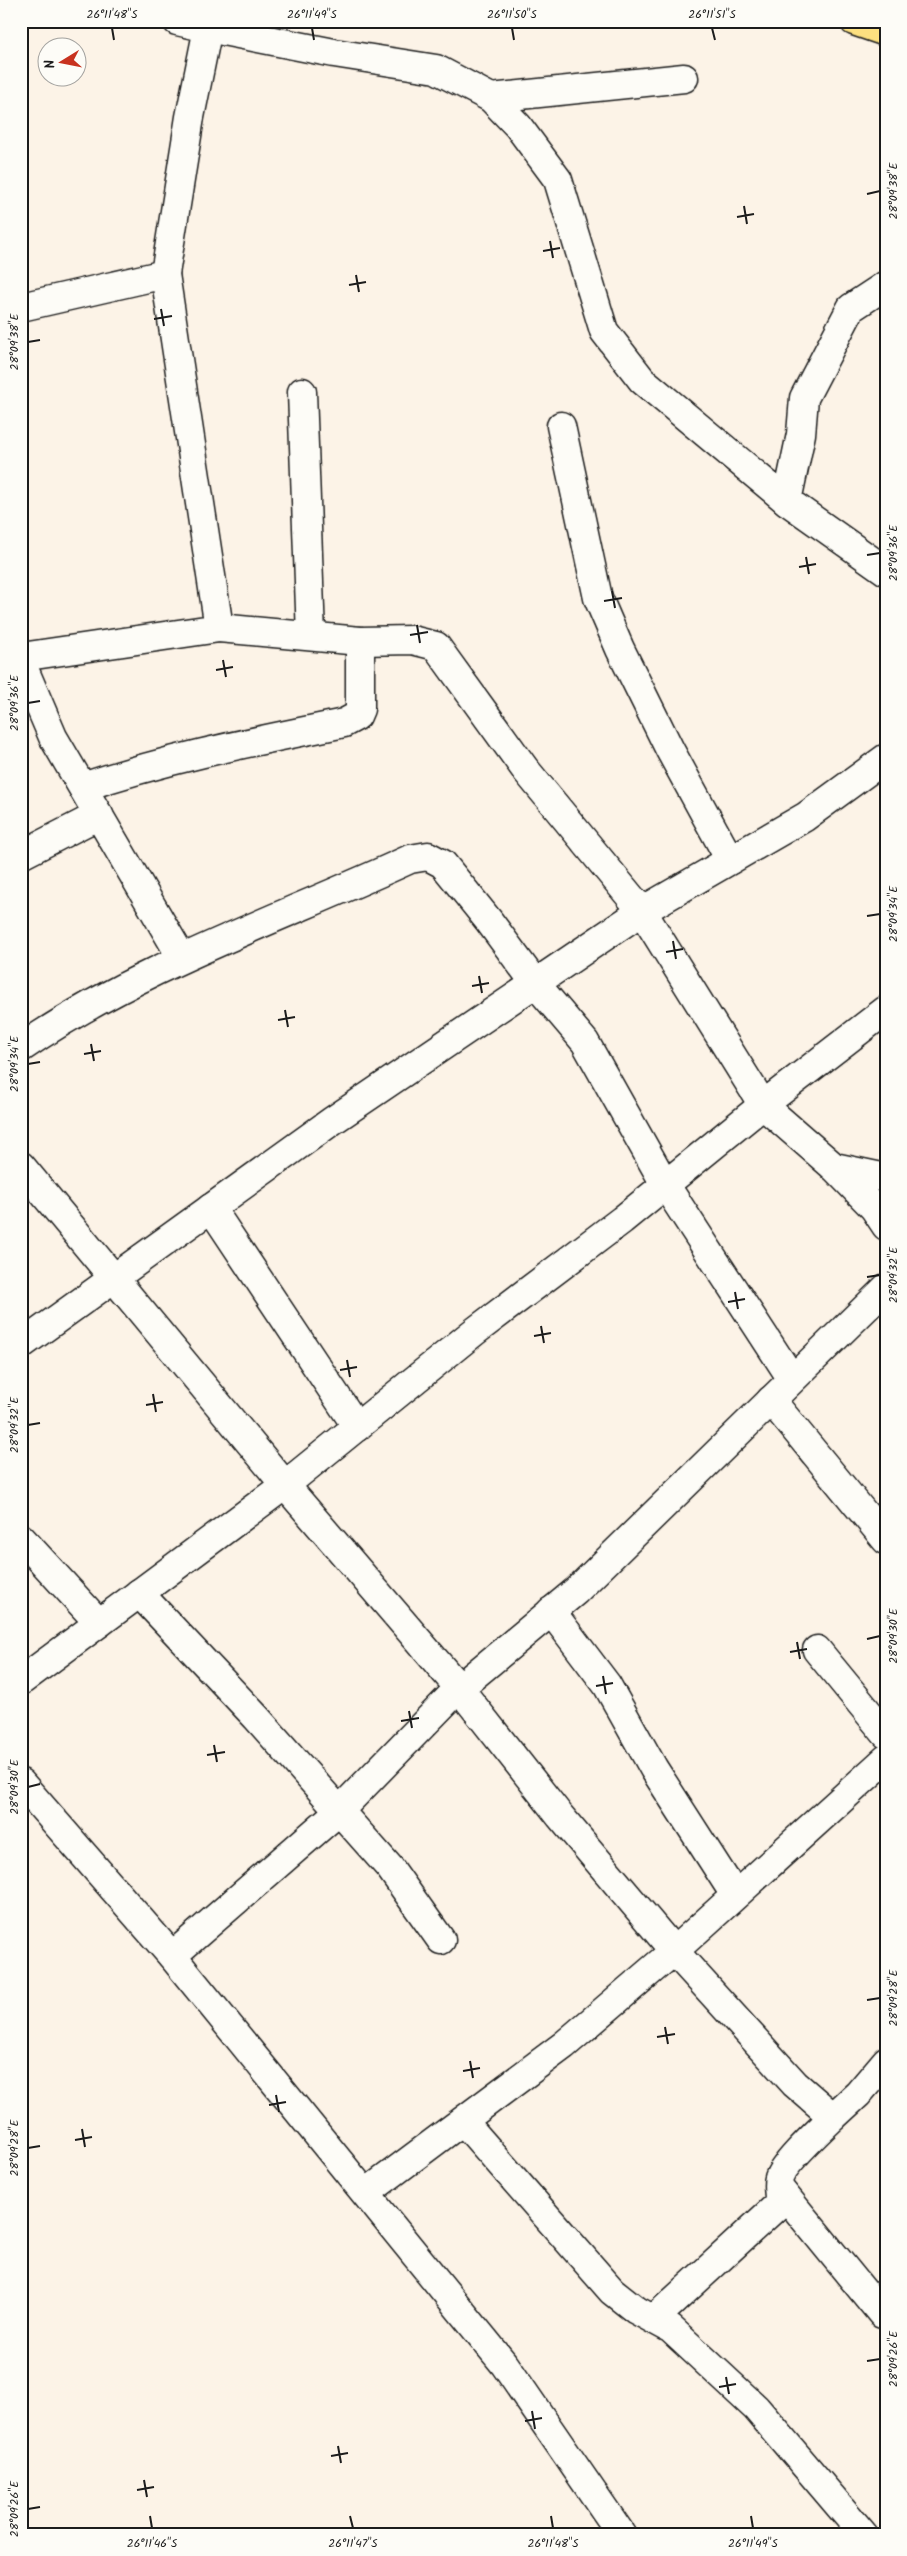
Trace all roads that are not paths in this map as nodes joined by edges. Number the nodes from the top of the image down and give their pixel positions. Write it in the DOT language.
graph roads {
  1 [pos="177,21"];
  2 [pos="854,21"];
  3 [pos="875,21"];
  4 [pos="209,25"];
  5 [pos="886,28"];
  6 [pos="886,32"];
  7 [pos="684,78"];
  8 [pos="491,98"];
  9 [pos="165,274"];
  10 [pos="886,285"];
  11 [pos="21,307"];
  12 [pos="302,392"];
  13 [pos="561,426"];
  14 [pos="787,501"];
  15 [pos="886,571"];
  16 [pos="219,628"];
  17 [pos="311,636"];
  18 [pos="360,641"];
  19 [pos="21,657"];
  20 [pos="21,662"];
  21 [pos="886,758"];
  22 [pos="83,787"];
  23 [pos="99,815"];
  24 [pos="21,855"];
  25 [pos="730,860"];
  26 [pos="642,911"];
  27 [pos="182,958"];
  28 [pos="535,983"];
  29 [pos="886,1010"];
  30 [pos="21,1048"];
  31 [pos="762,1105"];
  32 [pos="21,1166"];
  33 [pos="834,1167"];
  34 [pos="886,1178"];
  35 [pos="666,1186"];
  36 [pos="211,1208"];
  37 [pos="886,1226"];
  38 [pos="113,1278"];
  39 [pos="886,1288"];
  40 [pos="22,1342"];
  41 [pos="792,1379"];
  42 [pos="771,1400"];
  43 [pos="357,1427"];
  44 [pos="285,1485"];
  45 [pos="21,1538"];
  46 [pos="886,1540"];
  47 [pos="139,1593"];
  48 [pos="551,1611"];
  49 [pos="99,1624"];
  50 [pos="817,1650"];
  51 [pos="21,1681"];
  52 [pos="459,1688"];
  53 [pos="886,1734"];
  54 [pos="886,1759"];
  55 [pos="21,1783"];
  56 [pos="339,1811"];
  57 [pos="736,1896"];
  58 [pos="441,1940"];
  59 [pos="674,1951"];
  60 [pos="172,1956"];
  61 [pos="886,2061"];
  62 [pos="833,2117"];
  63 [pos="464,2122"];
  64 [pos="779,2188"];
  65 [pos="366,2193"];
  66 [pos="882,2314"];
  67 [pos="654,2319"];
  68 [pos="622,2535"];
  69 [pos="864,2535"];
  1 -- 4 [label="street"];
  2 -- 6 [label="main road"];
  3 -- 5 [label="main road"];
  4 -- 8 [label="street"];
  4 -- 9 [label="street"];
  7 -- 8 [label="street"];
  8 -- 14 [label="street"];
  9 -- 11 [label="street"];
  9 -- 16 [label="street"];
  10 -- 14 [label="street"];
  12 -- 17 [label="street"];
  13 -- 25 [label="street"];
  14 -- 15 [label="street"];
  16 -- 17 [label="street"];
  16 -- 19 [label="street"];
  17 -- 18 [label="street"];
  18 -- 22 [label="street"];
  18 -- 26 [label="street"];
  20 -- 22 [label="street"];
  21 -- 25 [label="street"];
  22 -- 23 [label="street"];
  23 -- 24 [label="street"];
  23 -- 27 [label="street"];
  25 -- 26 [label="street"];
  26 -- 28 [label="street"];
  26 -- 31 [label="street"];
  27 -- 28 [label="street"];
  27 -- 30 [label="street"];
  28 -- 35 [label="street"];
  28 -- 36 [label="street"];
  29 -- 31 [label="street"];
  31 -- 33 [label="street"];
  31 -- 35 [label="street"];
  32 -- 38 [label="street"];
  33 -- 34 [label="street"];
  33 -- 37 [label="street"];
  35 -- 41 [label="street"];
  35 -- 43 [label="street"];
  36 -- 38 [label="street"];
  36 -- 43 [label="street"];
  38 -- 40 [label="street"];
  38 -- 44 [label="street"];
  39 -- 41 [label="street"];
  41 -- 42 [label="street"];
  42 -- 46 [label="street"];
  42 -- 48 [label="street"];
  43 -- 44 [label="street"];
  44 -- 47 [label="street"];
  44 -- 52 [label="street"];
  45 -- 49 [label="street"];
  47 -- 49 [label="street"];
  47 -- 56 [label="street"];
  48 -- 52 [label="street"];
  48 -- 57 [label="street"];
  49 -- 51 [label="street"];
  50 -- 53 [label="street"];
  52 -- 56 [label="street"];
  52 -- 59 [label="street"];
  54 -- 57 [label="street"];
  55 -- 60 [label="street"];
  56 -- 58 [label="street"];
  56 -- 60 [label="street"];
  57 -- 59 [label="street"];
  59 -- 62 [label="street"];
  59 -- 63 [label="street"];
  60 -- 65 [label="street"];
  61 -- 62 [label="street"];
  62 -- 64 [label="street"];
  63 -- 65 [label="street"];
  63 -- 67 [label="street"];
  64 -- 66 [label="street"];
  64 -- 67 [label="street"];
  65 -- 68 [label="street"];
  67 -- 69 [label="street"];
}
